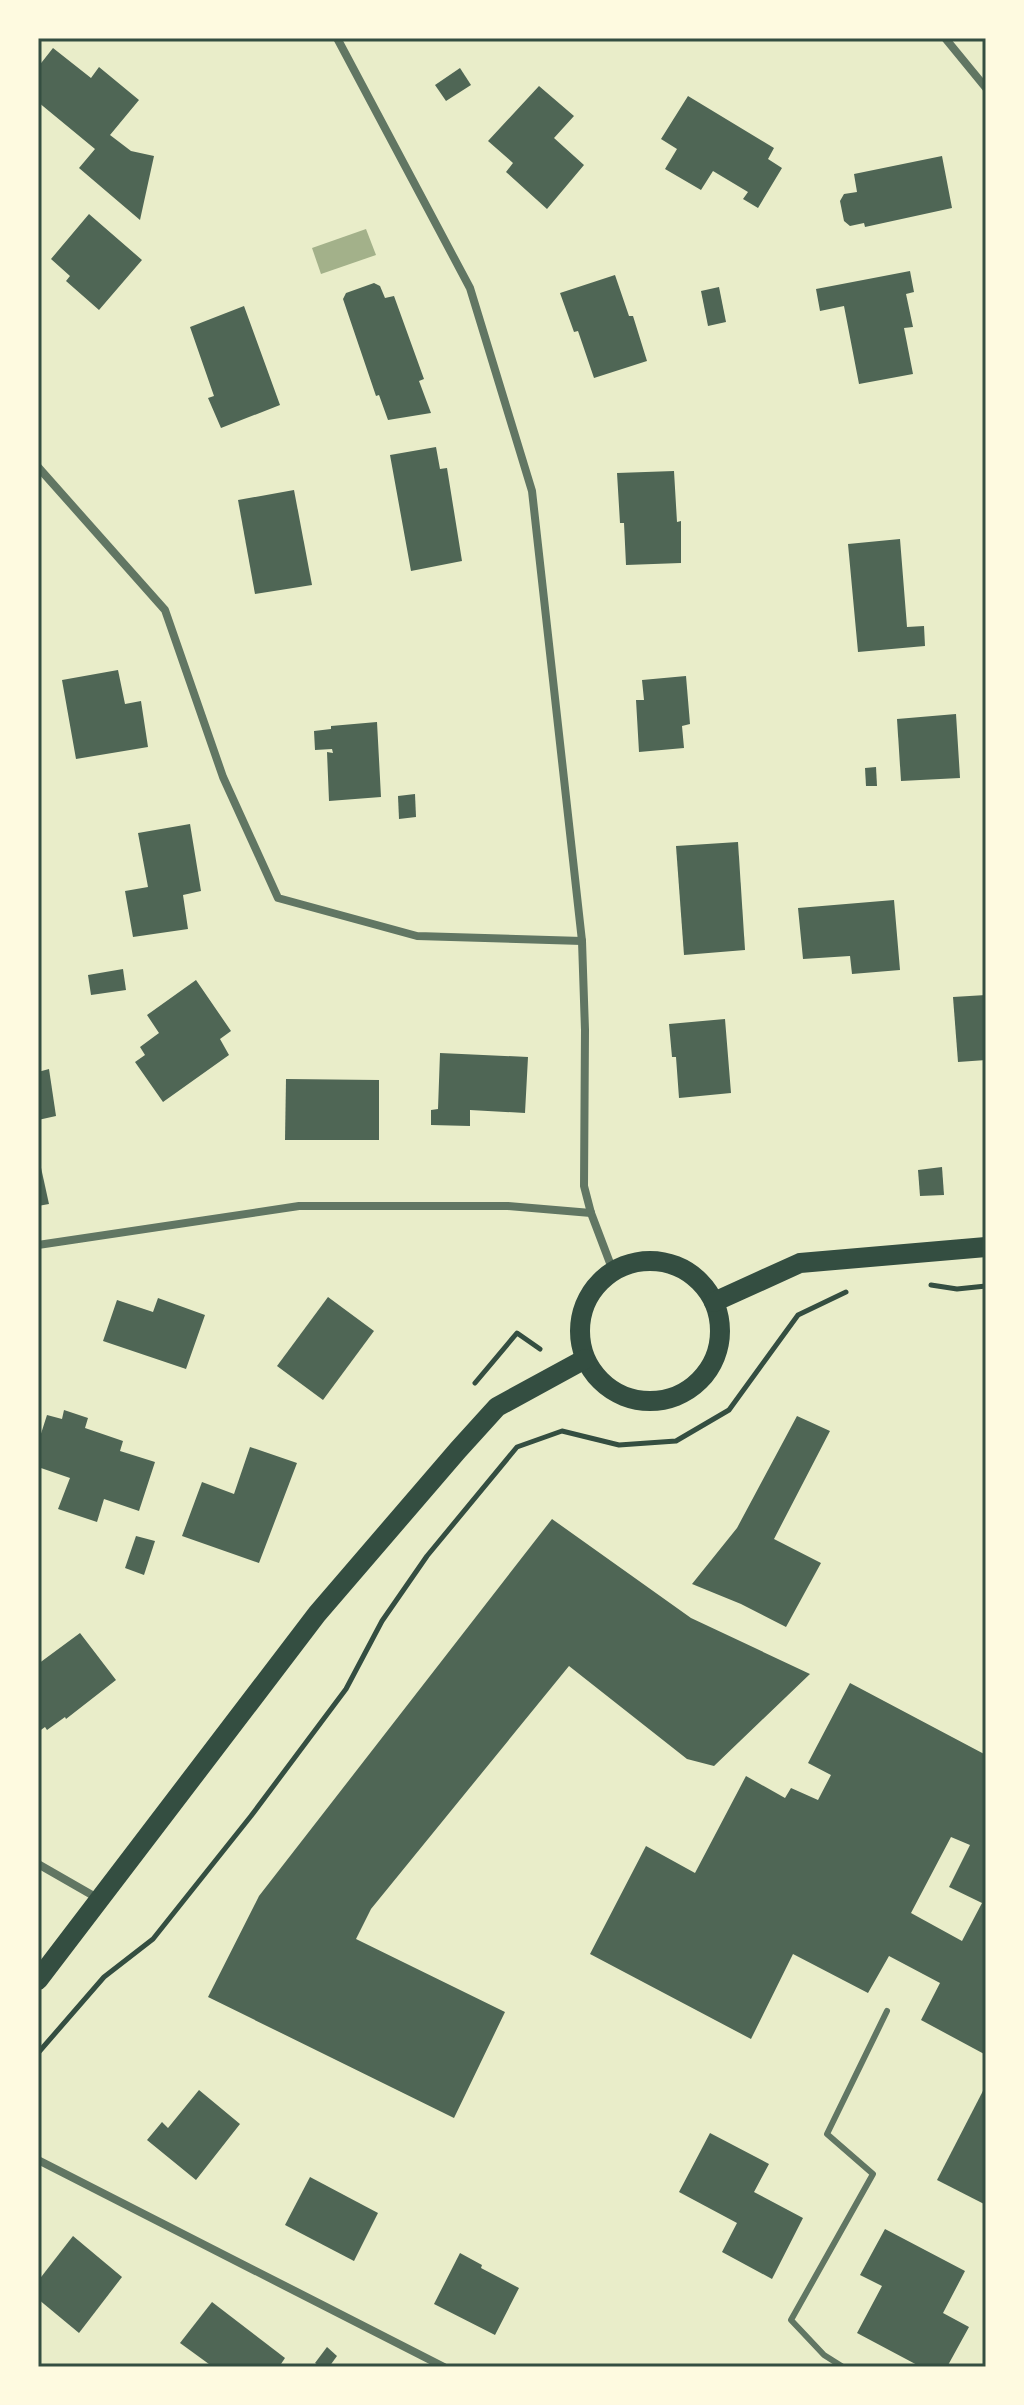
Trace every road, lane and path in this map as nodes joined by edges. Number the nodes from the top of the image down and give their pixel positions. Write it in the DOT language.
graph roads {
  1 [pos="337,38"];
  2 [pos="945,38"];
  3 [pos="986,88"];
  4 [pos="38,467"];
  5 [pos="582,941"];
  6 [pos="591,1213"];
  7 [pos="38,1245"];
  8 [pos="986,1247"];
  9 [pos="613,1271"];
  10 [pos="918,1282"];
  11 [pos="986,1286"];
  12 [pos="851,1289"];
  13 [pos="714,1302"];
  14 [pos="585,1359"];
  15 [pos="38,1864"];
  16 [pos="100,1899"];
  17 [pos="38,1980"];
  18 [pos="887,2011"];
  19 [pos="38,2053"];
  20 [pos="38,2160"];
  21 [pos="444,2367"];
  22 [pos="843,2367"];
  1 -- 5 [label="street"];
  2 -- 3 [label="street"];
  4 -- 5 [label="street"];
  5 -- 6 [label="street"];
  6 -- 7 [label="street"];
  6 -- 9 [label="street"];
  8 -- 13 [label="main road"];
  9 -- 13 [label="main road"];
  9 -- 14 [label="main road"];
  10 -- 11 [label="path"];
  12 -- 19 [label="path"];
  13 -- 14 [label="main road"];
  14 -- 16 [label="main road"];
  15 -- 16 [label="street"];
  16 -- 17 [label="main road"];
  18 -- 22 [label="lane"];
  20 -- 21 [label="street"];
}
